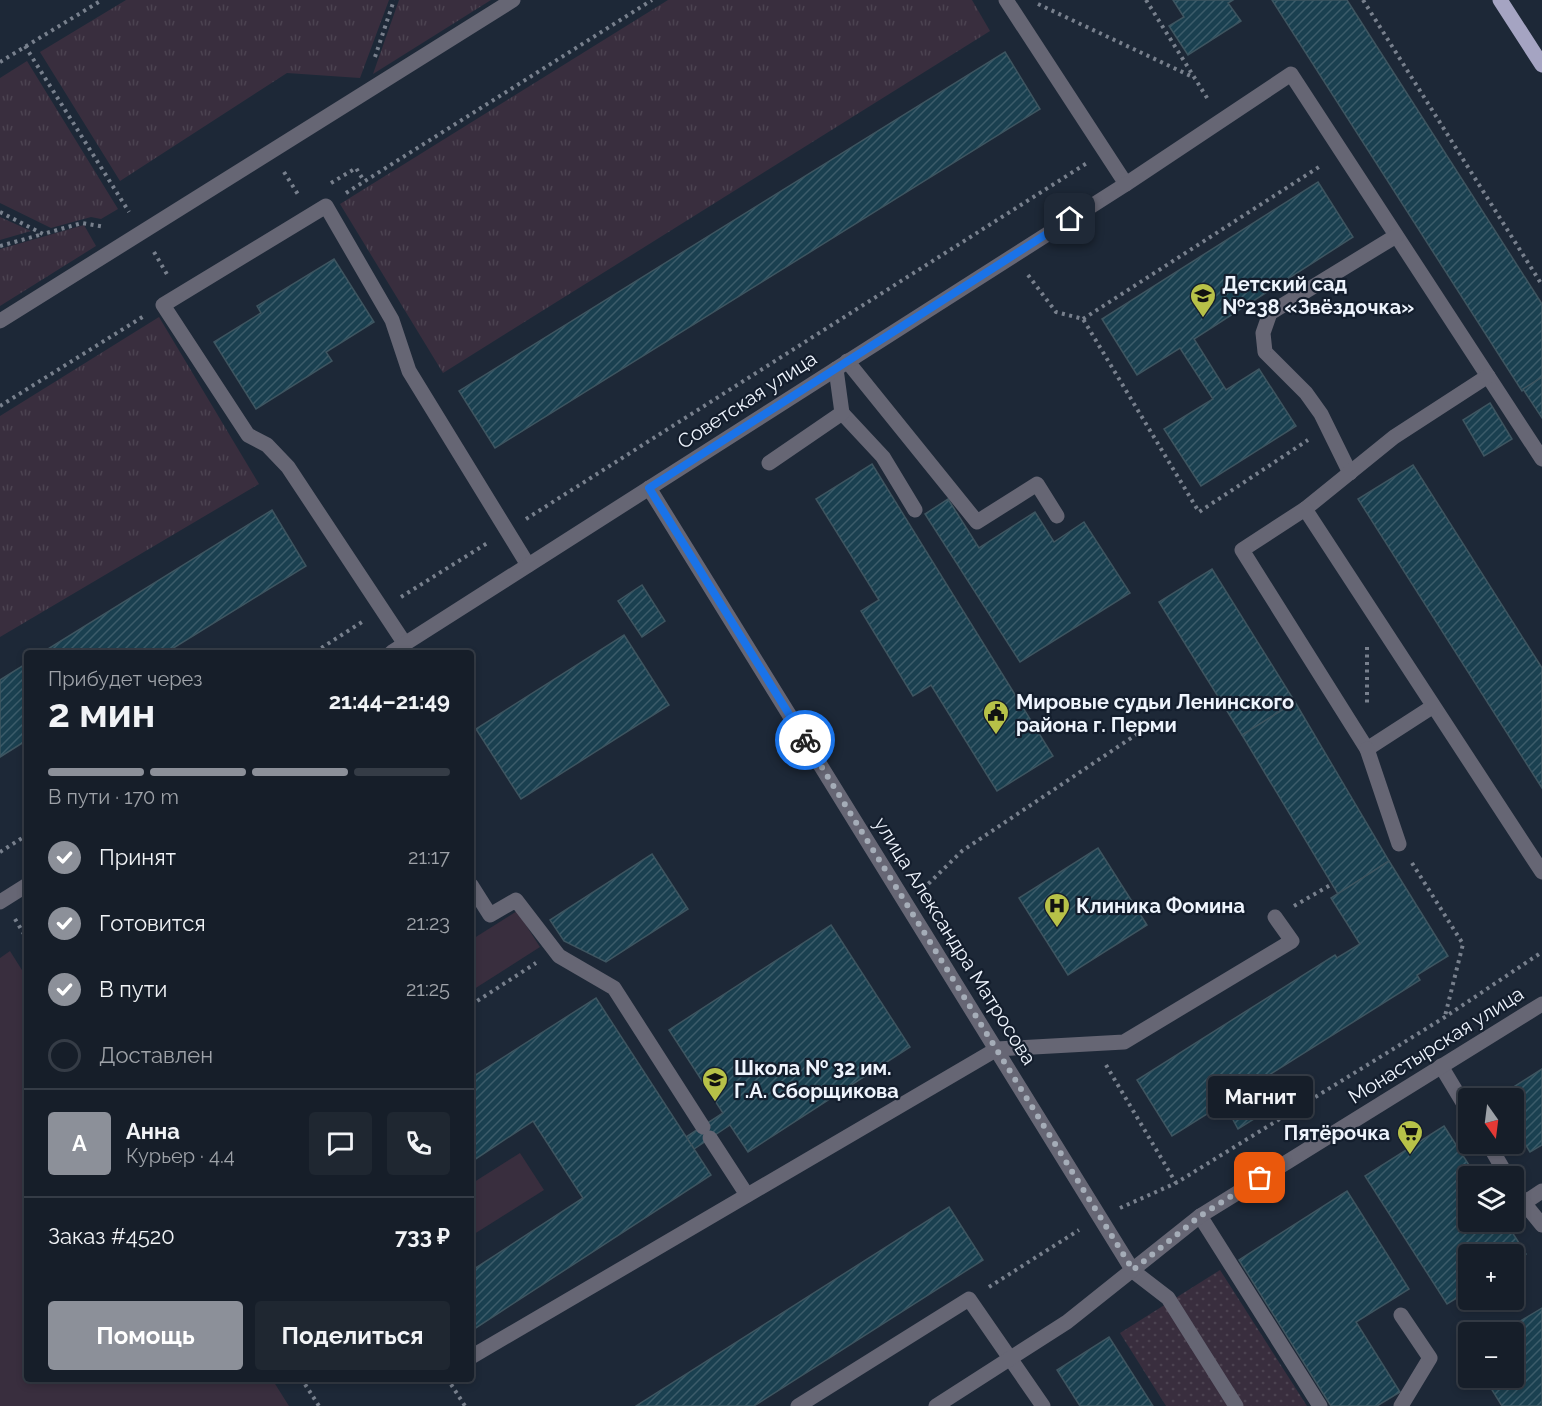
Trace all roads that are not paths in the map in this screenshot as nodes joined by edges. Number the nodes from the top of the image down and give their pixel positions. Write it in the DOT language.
graph roads {
  1 [pos="513,0"];
  2 [pos="1006,0"];
  3 [pos="1500,0"];
  4 [pos="1542,65"];
  5 [pos="1126,184"];
  6 [pos="1396,236"];
  7 [pos="0,321"];
  8 [pos="842,365"];
  9 [pos="1488,376"];
  10 [pos="842,413"];
  11 [pos="1542,459"];
  12 [pos="769,463"];
  13 [pos="1350,473"];
  14 [pos="649,488"];
  15 [pos="1305,509"];
  16 [pos="915,510"];
  17 [pos="1057,516"];
  18 [pos="528,565"];
  19 [pos="405,644"];
  20 [pos="395,650"];
  21 [pos="1432,707"];
  22 [pos="1367,749"];
  23 [pos="1400,843"];
  24 [pos="1542,872"];
  25 [pos="24,887"];
  26 [pos="474,890"];
  27 [pos="0,902"];
  28 [pos="1275,917"];
  29 [pos="1542,1004"];
  30 [pos="997,1049"];
  31 [pos="1441,1066"];
  32 [pos="1458,1094"];
  33 [pos="1542,1191"];
  34 [pos="747,1195"];
  35 [pos="1524,1203"];
  36 [pos="1200,1216"];
  37 [pos="1542,1225"];
  38 [pos="1133,1270"];
  39 [pos="1401,1315"];
  40 [pos="474,1355"];
  41 [pos="1011,1358"];
  42 [pos="798,1406"];
  43 [pos="936,1406"];
  44 [pos="1043,1406"];
  45 [pos="1236,1406"];
  46 [pos="1320,1406"];
  47 [pos="1401,1406"];
  1 -- 7 [label="street"];
  2 -- 5 [label="street"];
  3 -- 4 [label="main road"];
  5 -- 6 [label="street, Советская улица"];
  5 -- 8 [label="street, Советская улица"];
  6 -- 9 [label="street"];
  6 -- 13 [label="street"];
  8 -- 10 [label="street"];
  8 -- 14 [label="street, Советская улица"];
  8 -- 17 [label="street"];
  9 -- 11 [label="street"];
  9 -- 13 [label="street"];
  10 -- 12 [label="street"];
  10 -- 16 [label="street"];
  13 -- 15 [label="street"];
  14 -- 18 [label="street, Советская улица"];
  14 -- 30 [label="street, улица Александра Матросова"];
  15 -- 21 [label="street"];
  15 -- 22 [label="street"];
  18 -- 19 [label="street, Советская улица"];
  18 -- 19 [label="street"];
  19 -- 20 [label="street, Советская улица"];
  21 -- 22 [label="street"];
  21 -- 24 [label="street"];
  22 -- 23 [label="street"];
  25 -- 27 [label="street"];
  26 -- 34 [label="street"];
  28 -- 30 [label="street"];
  29 -- 31 [label="street, Монастырская улица"];
  30 -- 34 [label="street"];
  30 -- 38 [label="street, улица Александра Матросова"];
  31 -- 32 [label="street"];
  31 -- 36 [label="street, Монастырская улица"];
  33 -- 35 [label="street"];
  34 -- 40 [label="street"];
  35 -- 37 [label="street"];
  36 -- 38 [label="street, Монастырская улица"];
  36 -- 46 [label="street"];
  38 -- 41 [label="street, Монастырская улица"];
  38 -- 45 [label="street, улица Александра Матросова"];
  39 -- 47 [label="street"];
  41 -- 42 [label="street"];
  41 -- 43 [label="street, Монастырская улица"];
  41 -- 44 [label="street"];
}
